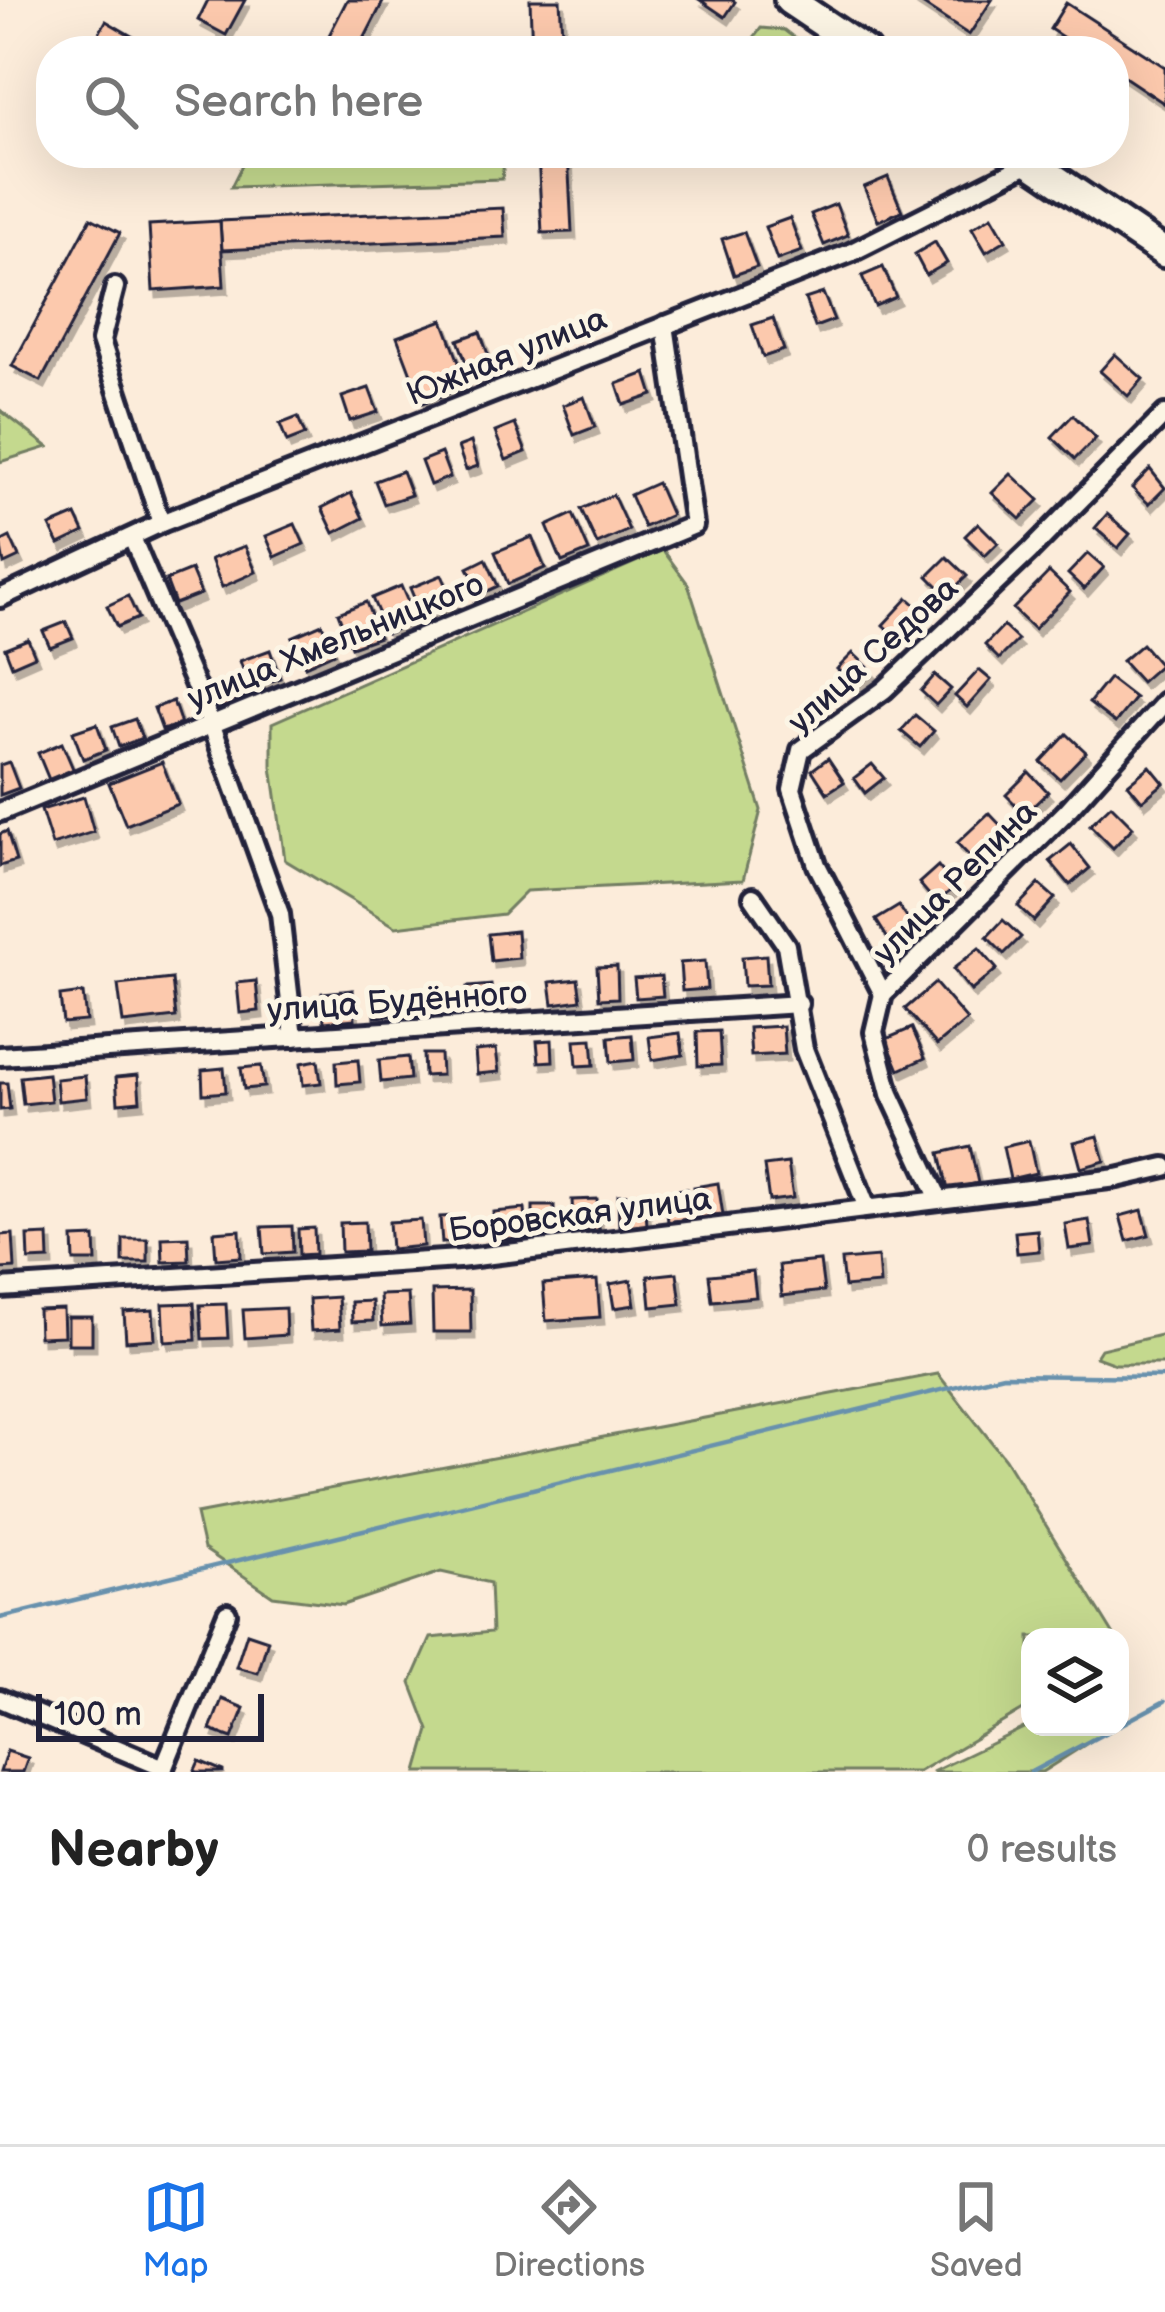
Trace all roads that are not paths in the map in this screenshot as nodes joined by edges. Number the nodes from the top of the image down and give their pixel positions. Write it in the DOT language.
graph roads {
  1 [pos="789,0"];
  2 [pos="843,36"];
  3 [pos="1006,168"];
  4 [pos="1039,168"];
  5 [pos="1165,253"];
  6 [pos="115,287"];
  7 [pos="665,325"];
  8 [pos="1165,414"];
  9 [pos="161,524"];
  10 [pos="133,540"];
  11 [pos="0,598"];
  12 [pos="1165,702"];
  13 [pos="211,723"];
  14 [pos="0,812"];
  15 [pos="753,897"];
  16 [pos="883,994"];
  17 [pos="799,1004"];
  18 [pos="294,1037"];
  19 [pos="0,1056"];
  20 [pos="1165,1167"];
  21 [pos="939,1199"];
  22 [pos="867,1208"];
  23 [pos="0,1288"];
  24 [pos="226,1613"];
  25 [pos="0,1699"];
  26 [pos="163,1770"];
  1 -- 2 [label="main road"];
  3 -- 7 [label="street, Южная улица"];
  4 -- 5 [label="main road"];
  6 -- 9 [label="street"];
  7 -- 9 [label="street, Южная улица"];
  7 -- 13 [label="street, улица Хмельницкого"];
  8 -- 16 [label="street, улица Седова"];
  9 -- 10 [label="street, Южная улица"];
  10 -- 11 [label="street, Южная улица"];
  10 -- 13 [label="street"];
  12 -- 16 [label="street, улица Репина"];
  13 -- 14 [label="street, улица Хмельницкого"];
  13 -- 18 [label="street"];
  15 -- 17 [label="street"];
  16 -- 21 [label="street, улица Репина"];
  17 -- 18 [label="street, улица Будённого"];
  17 -- 22 [label="street"];
  18 -- 19 [label="street, улица Будённого"];
  20 -- 21 [label="street, Боровская улица"];
  21 -- 22 [label="street, Боровская улица"];
  22 -- 23 [label="street, Боровская улица"];
  24 -- 26 [label="street"];
  25 -- 26 [label="street"];
}
